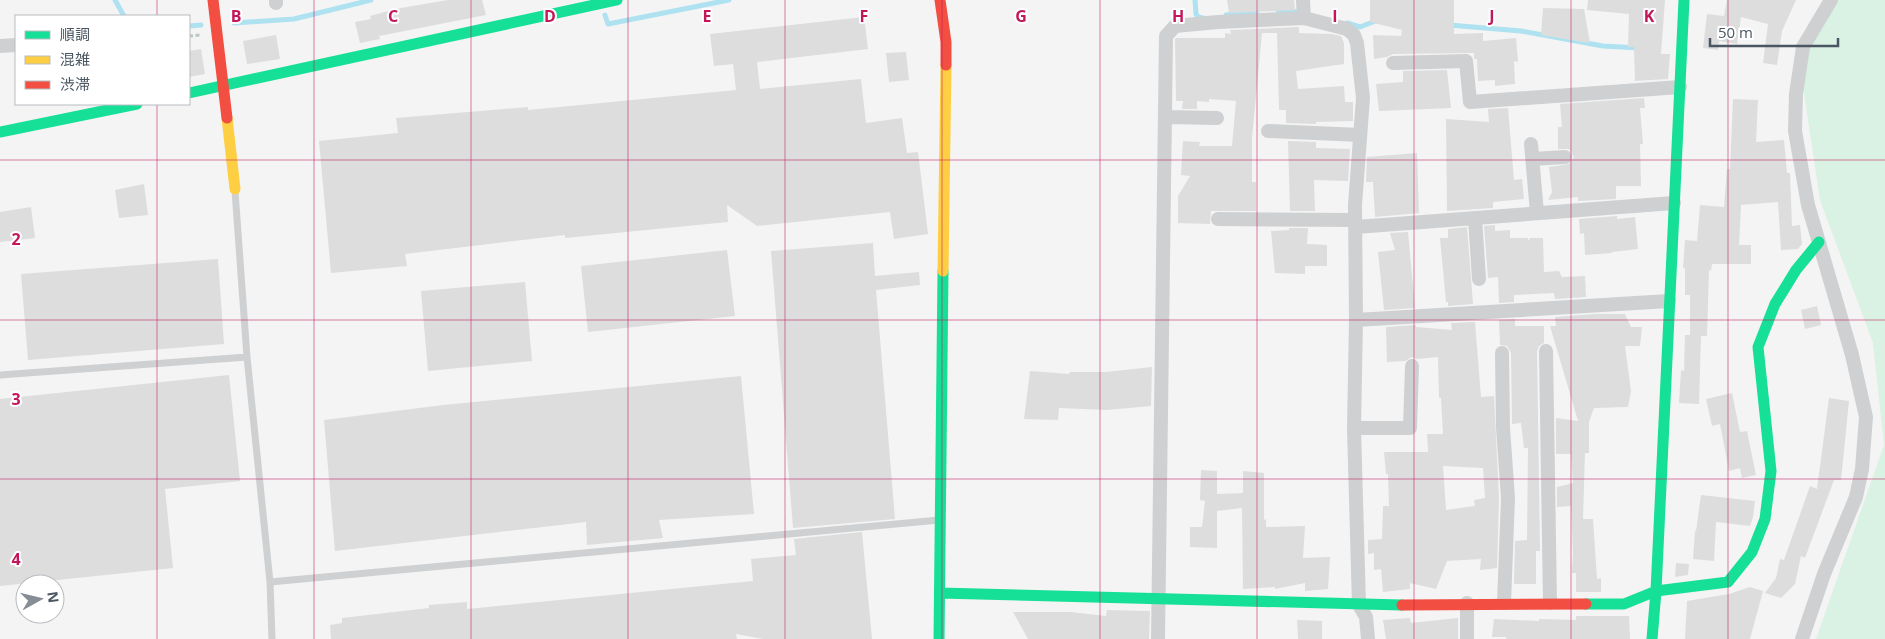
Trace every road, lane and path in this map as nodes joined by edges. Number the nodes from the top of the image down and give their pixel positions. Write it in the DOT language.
graph roads {
  1 [pos="213,0"];
  2 [pos="940,0"];
  3 [pos="1684,0"];
  4 [pos="1831,0"];
  5 [pos="608,1"];
  6 [pos="1303,10"];
  7 [pos="15,45"];
  8 [pos="0,46"];
  9 [pos="1392,63"];
  10 [pos="224,86"];
  11 [pos="1680,86"];
  12 [pos="190,93"];
  13 [pos="132,105"];
  14 [pos="1166,117"];
  15 [pos="1218,118"];
  16 [pos="1268,131"];
  17 [pos="0,132"];
  18 [pos="1360,135"];
  19 [pos="1531,144"];
  20 [pos="1565,157"];
  21 [pos="1533,159"];
  22 [pos="235,189"];
  23 [pos="1674,203"];
  24 [pos="1537,213"];
  25 [pos="1218,218"];
  26 [pos="1475,218"];
  27 [pos="1356,224"];
  28 [pos="1819,242"];
  29 [pos="1479,279"];
  30 [pos="1668,300"];
  31 [pos="1356,320"];
  32 [pos="1546,351"];
  33 [pos="1502,353"];
  34 [pos="247,357"];
  35 [pos="1412,366"];
  36 [pos="0,375"];
  37 [pos="1354,428"];
  38 [pos="941,520"];
  39 [pos="270,582"];
  40 [pos="1656,591"];
  41 [pos="940,593"];
  42 [pos="1159,599"];
  43 [pos="1467,603"];
  44 [pos="1504,603"];
  45 [pos="1550,603"];
  46 [pos="1359,605"];
  47 [pos="272,639"];
  48 [pos="939,639"];
  49 [pos="1158,639"];
  50 [pos="1368,639"];
  51 [pos="1466,639"];
  52 [pos="1652,639"];
  53 [pos="1802,639"];
  1 -- 10 [label="street"];
  2 -- 38 [label="street"];
  3 -- 11 [label="street"];
  4 -- 28 [label="street"];
  5 -- 10 [label="street"];
  6 -- 14 [label="street"];
  6 -- 18 [label="street"];
  7 -- 8 [label="street"];
  9 -- 11 [label="street"];
  10 -- 12 [label="street"];
  10 -- 22 [label="street"];
  11 -- 23 [label="street"];
  13 -- 17 [label="street"];
  14 -- 15 [label="street"];
  14 -- 42 [label="street"];
  16 -- 18 [label="street"];
  18 -- 27 [label="street"];
  19 -- 21 [label="street"];
  20 -- 21 [label="street"];
  21 -- 24 [label="street"];
  22 -- 34 [label="lane"];
  23 -- 24 [label="street"];
  23 -- 30 [label="street"];
  24 -- 26 [label="street"];
  25 -- 27 [label="street"];
  26 -- 27 [label="street"];
  26 -- 29 [label="street"];
  27 -- 31 [label="street"];
  28 -- 40 [label="street"];
  28 -- 53 [label="street"];
  30 -- 31 [label="street"];
  30 -- 40 [label="street"];
  31 -- 37 [label="street"];
  32 -- 45 [label="street"];
  33 -- 44 [label="street"];
  34 -- 36 [label="lane"];
  34 -- 39 [label="lane"];
  35 -- 37 [label="street"];
  37 -- 46 [label="street"];
  38 -- 39 [label="lane"];
  38 -- 41 [label="street"];
  39 -- 47 [label="lane"];
  40 -- 45 [label="street"];
  40 -- 52 [label="street"];
  41 -- 42 [label="street"];
  41 -- 48 [label="street"];
  42 -- 46 [label="street"];
  42 -- 49 [label="street"];
  43 -- 44 [label="street"];
  43 -- 46 [label="street"];
  43 -- 51 [label="street"];
  44 -- 45 [label="street"];
  46 -- 50 [label="street"];
}
